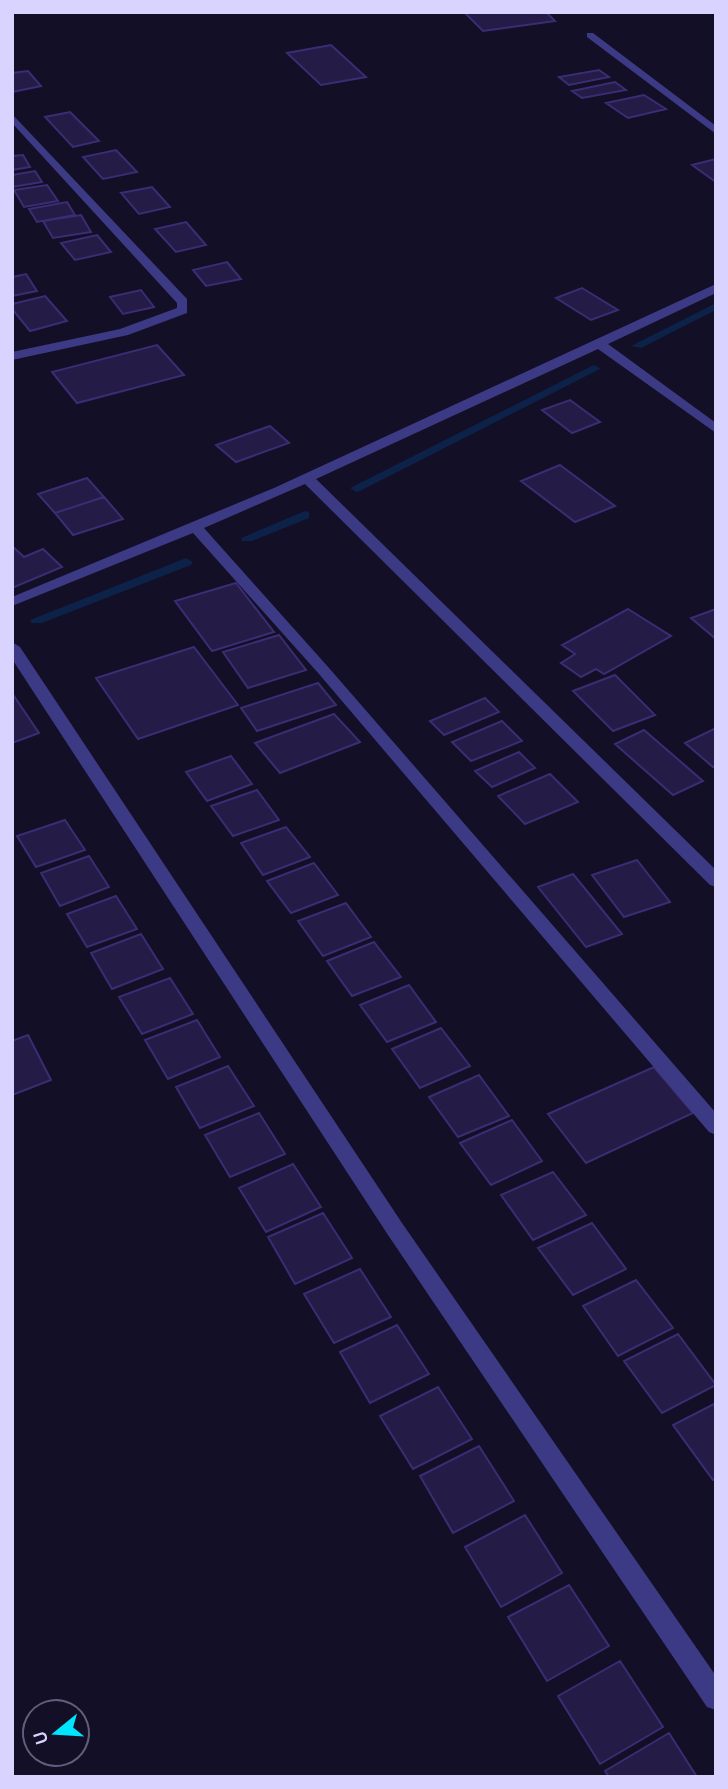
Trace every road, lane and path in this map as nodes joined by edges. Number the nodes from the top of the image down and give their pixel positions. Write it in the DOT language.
graph roads {
  1 [pos="590,35"];
  2 [pos="12,117"];
  3 [pos="716,131"];
  4 [pos="716,288"];
  5 [pos="599,344"];
  6 [pos="12,356"];
  7 [pos="716,429"];
  8 [pos="306,477"];
  9 [pos="196,528"];
  10 [pos="12,602"];
  11 [pos="12,647"];
  12 [pos="716,881"];
  13 [pos="716,1127"];
  14 [pos="716,1698"];
  1 -- 3 [label="street"];
  2 -- 6 [label="street"];
  4 -- 5 [label="street"];
  5 -- 7 [label="street"];
  5 -- 8 [label="street"];
  8 -- 9 [label="street"];
  8 -- 12 [label="street"];
  9 -- 10 [label="street"];
  9 -- 13 [label="street"];
  11 -- 14 [label="street"];
}
